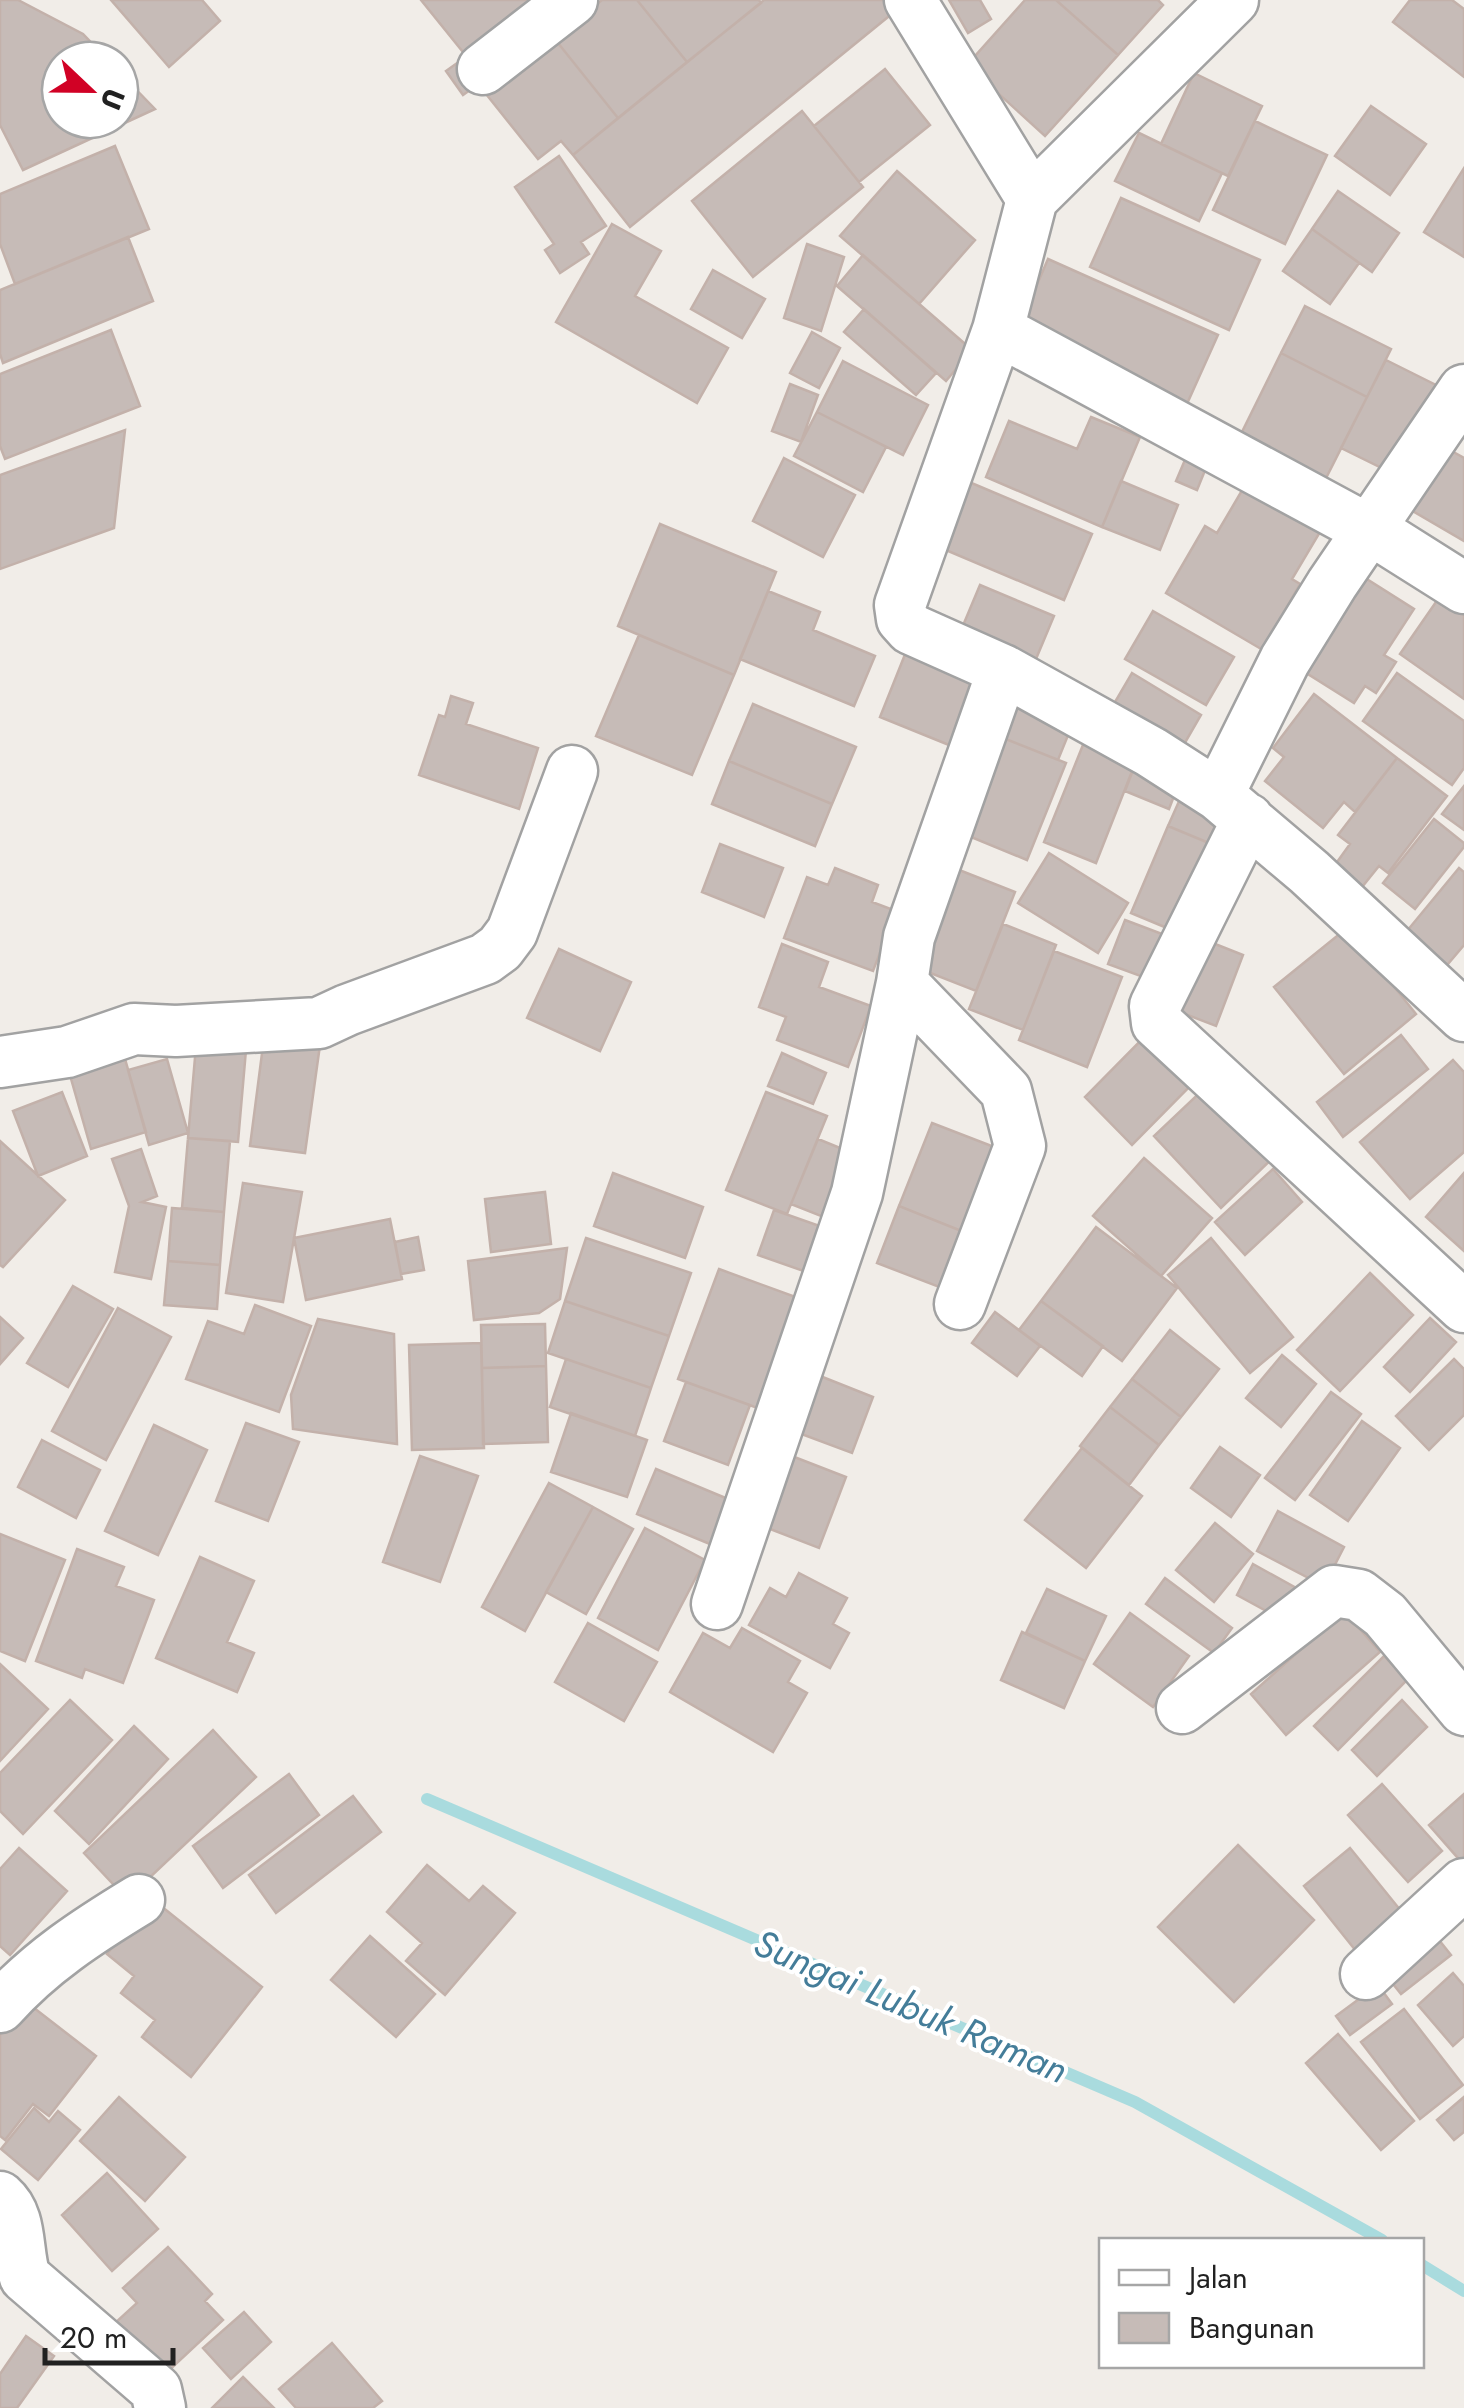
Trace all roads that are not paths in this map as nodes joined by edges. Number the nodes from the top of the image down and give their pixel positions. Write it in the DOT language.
graph roads {
  1 [pos="572,0"];
  2 [pos="910,0"];
  3 [pos="1233,0"];
  4 [pos="483,70"];
  5 [pos="1032,199"];
  6 [pos="998,330"];
  7 [pos="1464,390"];
  8 [pos="1370,530"];
  9 [pos="1464,588"];
  10 [pos="1003,670"];
  11 [pos="572,771"];
  12 [pos="1233,807"];
  13 [pos="902,983"];
  14 [pos="1464,1016"];
  15 [pos="0,1062"];
  16 [pos="960,1304"];
  17 [pos="1464,1308"];
  18 [pos="717,1604"];
  19 [pos="1182,1708"];
  20 [pos="1464,1710"];
  21 [pos="1464,1884"];
  22 [pos="139,1900"];
  23 [pos="1366,1974"];
  24 [pos="0,2007"];
  25 [pos="0,2197"];
  26 [pos="160,2408"];
  1 -- 4 [label="street"];
  2 -- 5 [label="street"];
  3 -- 5 [label="street"];
  5 -- 6 [label="street"];
  6 -- 8 [label="street"];
  6 -- 10 [label="street"];
  7 -- 8 [label="street"];
  8 -- 9 [label="street"];
  8 -- 12 [label="street"];
  10 -- 12 [label="street"];
  10 -- 13 [label="street"];
  11 -- 15 [label="street"];
  12 -- 14 [label="street"];
  12 -- 17 [label="street"];
  13 -- 16 [label="street"];
  13 -- 18 [label="street"];
  19 -- 20 [label="street"];
  21 -- 23 [label="street"];
  22 -- 24 [label="street"];
  25 -- 26 [label="street"];
}
